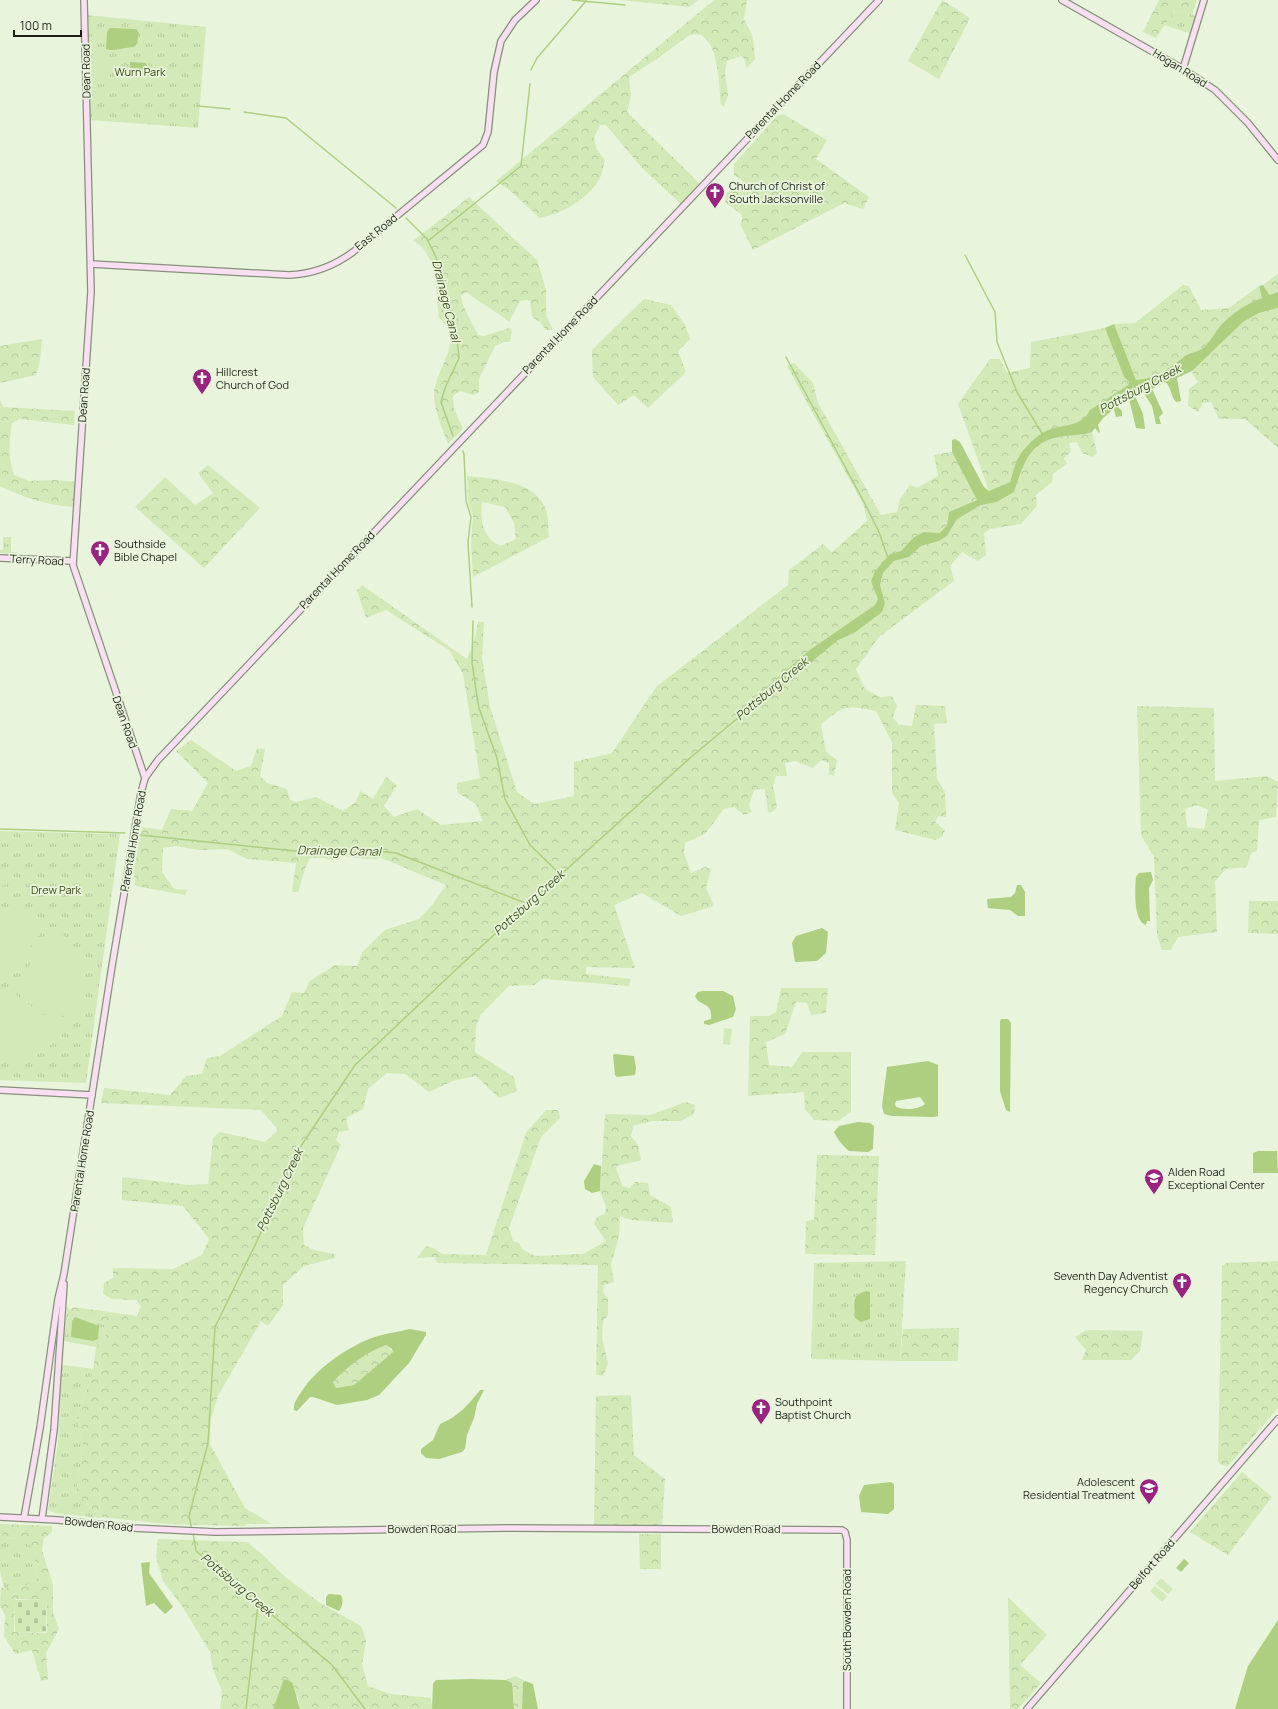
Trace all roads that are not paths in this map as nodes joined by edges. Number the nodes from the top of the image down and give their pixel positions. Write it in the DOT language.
graph roads {
  1 [pos="84,0"];
  2 [pos="536,0"];
  3 [pos="879,0"];
  4 [pos="1062,0"];
  5 [pos="1204,0"];
  6 [pos="1183,68"];
  7 [pos="1278,160"];
  8 [pos="91,264"];
  9 [pos="0,558"];
  10 [pos="73,562"];
  11 [pos="145,778"];
  12 [pos="0,1090"];
  13 [pos="92,1095"];
  14 [pos="64,1274"];
  15 [pos="51,1355"];
  16 [pos="58,1356"];
  17 [pos="1278,1419"];
  18 [pos="0,1517"];
  19 [pos="24,1518"];
  20 [pos="42,1519"];
  21 [pos="845,1532"];
  22 [pos="847,1709"];
  23 [pos="1027,1709"];
  1 -- 8 [label="main road, Dean Road"];
  2 -- 8 [label="main road, East Road"];
  3 -- 11 [label="main road, Parental Home Road"];
  4 -- 6 [label="main road, Hogan Road"];
  5 -- 6 [label="main road"];
  6 -- 7 [label="main road, Hogan Road"];
  8 -- 10 [label="main road, Dean Road"];
  9 -- 10 [label="main road, Terry Road"];
  10 -- 11 [label="main road, Dean Road"];
  11 -- 13 [label="main road, Parental Home Road"];
  12 -- 13 [label="main road"];
  13 -- 14 [label="main road, Parental Home Road"];
  14 -- 15 [label="main road, Parental Home Road"];
  14 -- 16 [label="main road, Parental Home Road"];
  15 -- 16 [label="main road"];
  15 -- 19 [label="main road, Parental Home Road"];
  16 -- 20 [label="main road, Parental Home Road"];
  17 -- 23 [label="main road, Belfort Road"];
  18 -- 19 [label="main road, Bowden Road"];
  19 -- 20 [label="main road, Bowden Road"];
  20 -- 21 [label="main road, Bowden Road"];
  21 -- 22 [label="main road, South Bowden Road"];
}
